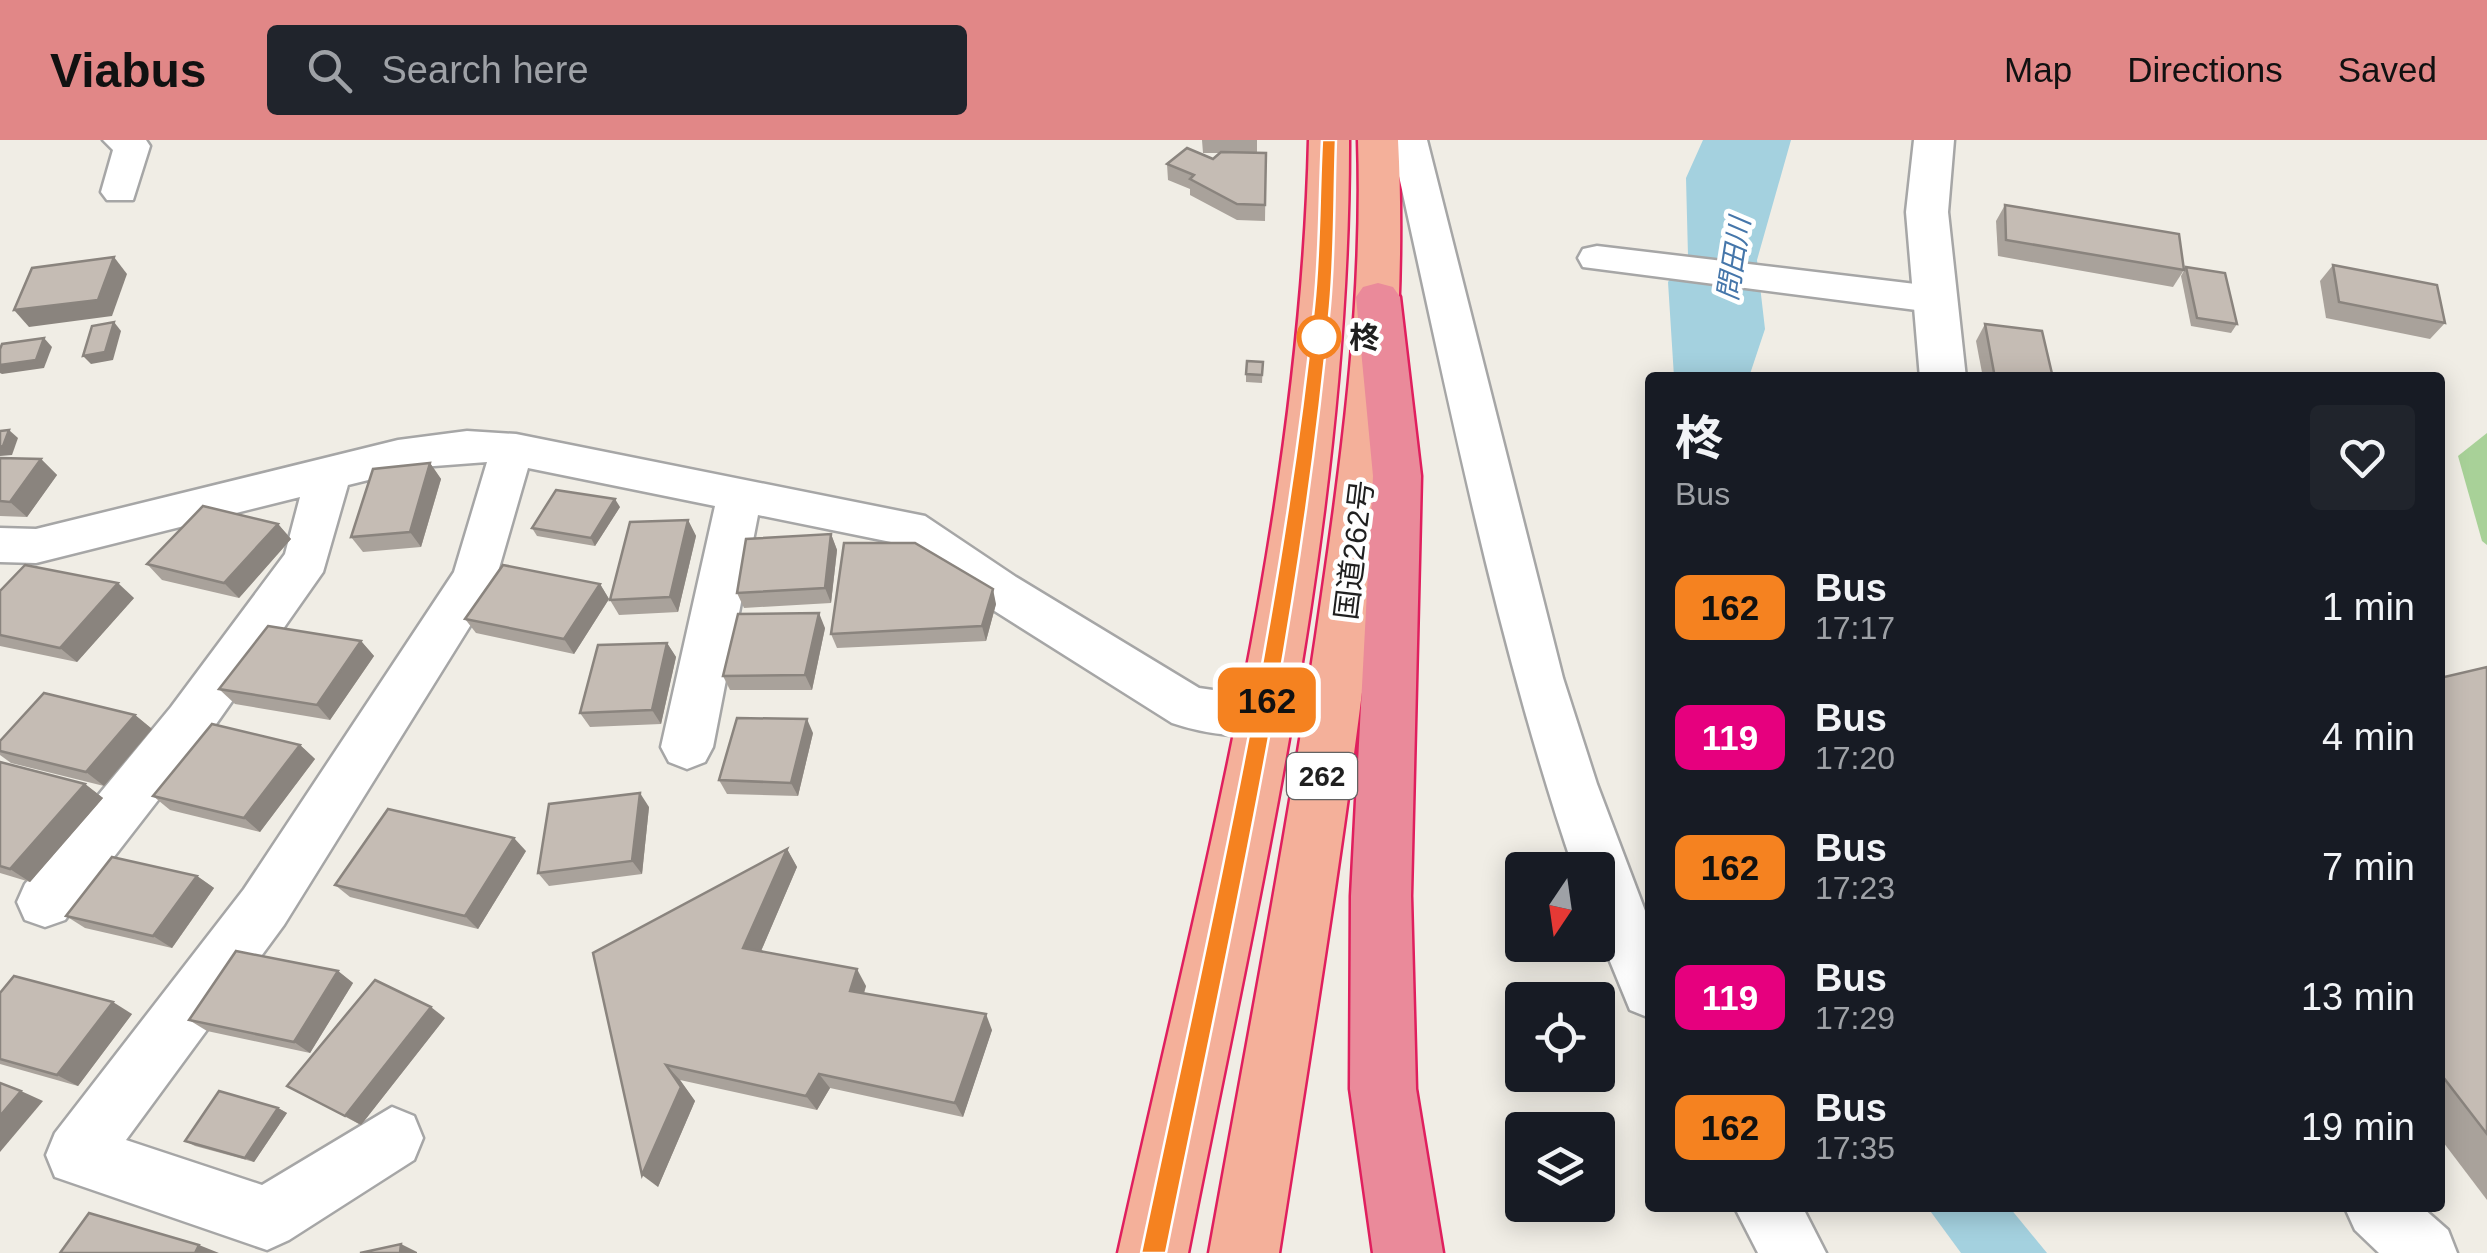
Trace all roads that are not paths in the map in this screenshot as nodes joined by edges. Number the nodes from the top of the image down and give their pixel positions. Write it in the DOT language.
graph roads {
  1 [pos="121,140"];
  2 [pos="1329,140"];
  3 [pos="1378,140"];
  4 [pos="1409,140"];
  5 [pos="1934,140"];
  6 [pos="120,192"];
  7 [pos="1608,260"];
  8 [pos="1378,297"];
  9 [pos="1921,297"];
  10 [pos="1941,372"];
  11 [pos="516,450"];
  12 [pos="328,474"];
  13 [pos="739,498"];
  14 [pos="18,546"];
  15 [pos="0,585"];
  16 [pos="1264,715"];
  17 [pos="687,747"];
  18 [pos="45,902"];
  19 [pos="1645,981"];
  20 [pos="392,1138"];
  21 [pos="1769,1212"];
  22 [pos="2381,1212"];
  23 [pos="1154,1253"];
  24 [pos="1244,1253"];
  25 [pos="1408,1253"];
  26 [pos="1794,1253"];
  27 [pos="2426,1253"];
  1 -- 6 [label="street"];
  2 -- 16 [label="highway, 国道262号 / 262"];
  3 -- 8 [label="highway, 国道262号 / 262"];
  4 -- 19 [label="street"];
  5 -- 9 [label="street"];
  7 -- 9 [label="street"];
  8 -- 24 [label="highway, 国道262号 / 262"];
  8 -- 25 [label="highway"];
  9 -- 10 [label="street"];
  11 -- 12 [label="street"];
  11 -- 13 [label="street"];
  11 -- 20 [label="street"];
  12 -- 14 [label="street"];
  12 -- 18 [label="street"];
  13 -- 16 [label="street"];
  13 -- 17 [label="street"];
  14 -- 15 [label="street"];
  16 -- 23 [label="highway, 国道262号 / 262"];
  21 -- 26 [label="street"];
  22 -- 27 [label="street"];
}
